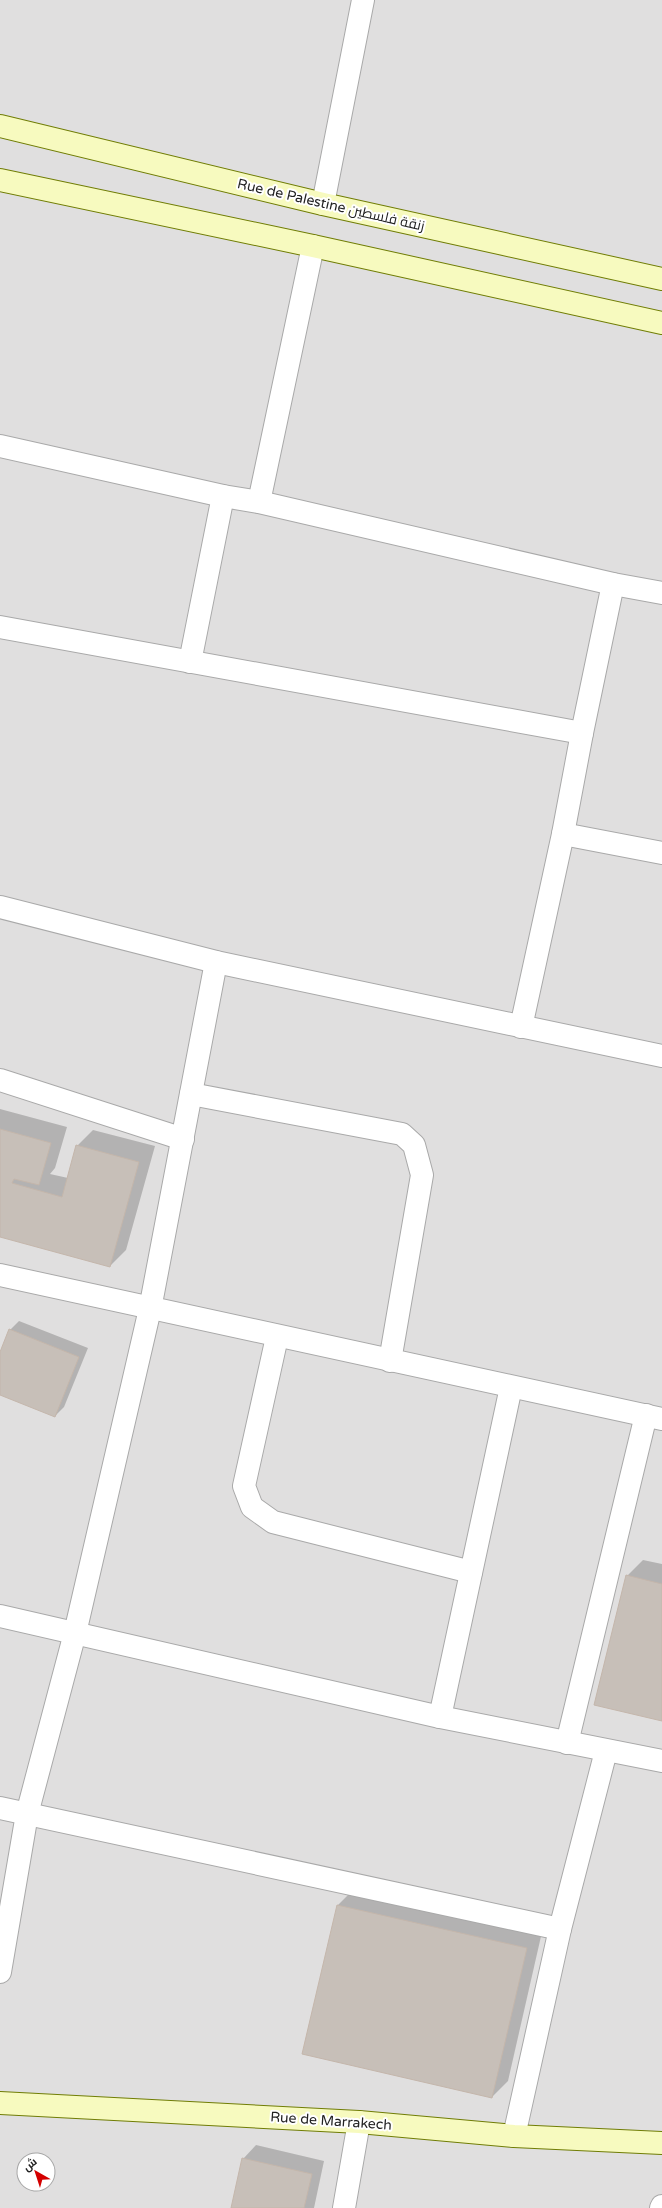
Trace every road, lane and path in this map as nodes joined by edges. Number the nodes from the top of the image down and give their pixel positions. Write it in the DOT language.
graph roads {
  1 [pos="363,0"];
  2 [pos="0,126"];
  3 [pos="0,180"];
  4 [pos="323,204"];
  5 [pos="313,246"];
  6 [pos="662,279"];
  7 [pos="662,324"];
  8 [pos="0,446"];
  9 [pos="223,496"];
  10 [pos="259,502"];
  11 [pos="613,584"];
  12 [pos="662,593"];
  13 [pos="0,627"];
  14 [pos="190,662"];
  15 [pos="582,733"];
  16 [pos="563,834"];
  17 [pos="662,853"];
  18 [pos="0,907"];
  19 [pos="216,962"];
  20 [pos="521,1027"];
  21 [pos="662,1056"];
  22 [pos="0,1080"];
  23 [pos="191,1094"];
  24 [pos="183,1139"];
  25 [pos="0,1275"];
  26 [pos="150,1309"];
  27 [pos="277,1337"];
  28 [pos="390,1361"];
  29 [pos="511,1387"];
  30 [pos="658,1417"];
  31 [pos="471,1572"];
  32 [pos="0,1616"];
  33 [pos="75,1633"];
  34 [pos="440,1717"];
  35 [pos="567,1742"];
  36 [pos="606,1751"];
  37 [pos="662,1761"];
  38 [pos="0,1808"];
  39 [pos="26,1814"];
  40 [pos="560,1930"];
  41 [pos="2,1946"];
  42 [pos="0,1972"];
  43 [pos="0,2103"];
  44 [pos="359,2122"];
  45 [pos="514,2136"];
  46 [pos="662,2143"];
  47 [pos="344,2208"];
  1 -- 4 [label="street"];
  2 -- 4 [label="main road, Rue de Palestine زنقة فلسطين"];
  3 -- 5 [label="main road"];
  4 -- 6 [label="main road, Rue de Palestine زنقة فلسطين"];
  5 -- 7 [label="main road"];
  5 -- 10 [label="street"];
  8 -- 9 [label="street"];
  9 -- 10 [label="street"];
  9 -- 14 [label="street"];
  10 -- 11 [label="street"];
  11 -- 12 [label="street"];
  11 -- 15 [label="street"];
  13 -- 14 [label="street"];
  14 -- 15 [label="street"];
  15 -- 16 [label="street"];
  16 -- 17 [label="street"];
  16 -- 20 [label="street"];
  18 -- 19 [label="street"];
  19 -- 20 [label="street"];
  19 -- 23 [label="street"];
  20 -- 21 [label="street"];
  22 -- 24 [label="street"];
  23 -- 24 [label="street"];
  23 -- 28 [label="street"];
  24 -- 26 [label="street"];
  25 -- 26 [label="street"];
  26 -- 27 [label="street"];
  26 -- 33 [label="street"];
  27 -- 28 [label="street"];
  27 -- 31 [label="street"];
  28 -- 29 [label="street"];
  29 -- 30 [label="street"];
  29 -- 31 [label="street"];
  30 -- 35 [label="street"];
  31 -- 34 [label="street"];
  32 -- 33 [label="street"];
  33 -- 34 [label="street"];
  33 -- 39 [label="street"];
  34 -- 35 [label="street"];
  35 -- 36 [label="street"];
  36 -- 37 [label="street"];
  36 -- 40 [label="street"];
  38 -- 39 [label="street"];
  39 -- 40 [label="street"];
  39 -- 41 [label="street"];
  40 -- 45 [label="street"];
  41 -- 42 [label="street"];
  43 -- 44 [label="main road, Rue de Marrakech"];
  44 -- 45 [label="main road, Rue de Marrakech"];
  44 -- 47 [label="street"];
  45 -- 46 [label="main road, Rue de Marrakech"];
}
